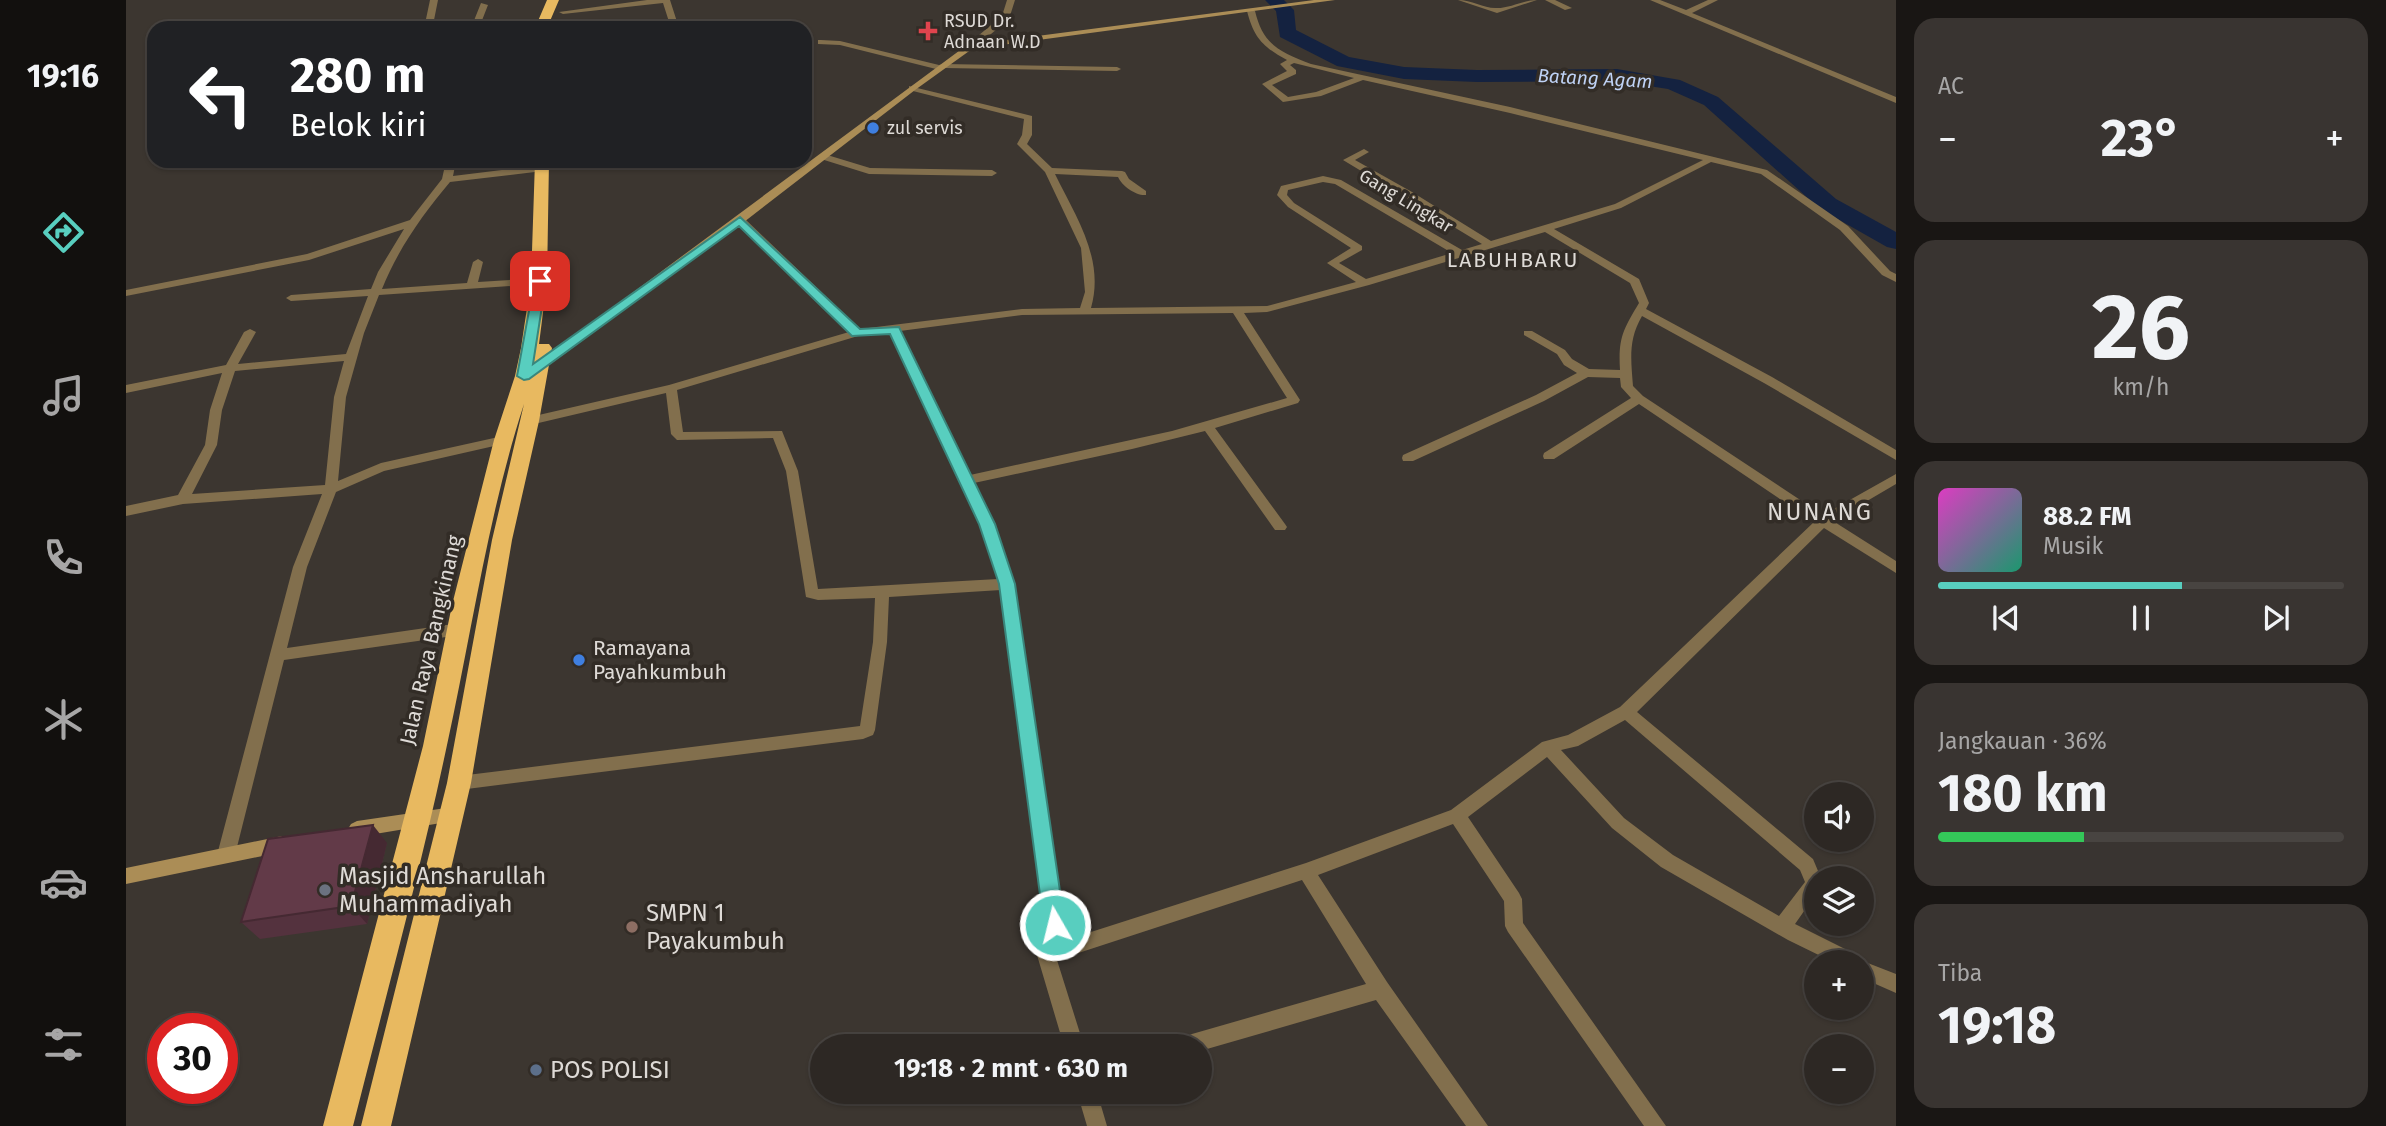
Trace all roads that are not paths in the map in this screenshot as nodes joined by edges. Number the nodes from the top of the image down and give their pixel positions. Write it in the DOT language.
graph roads {
  1 [pos="434,0"];
  2 [pos="554,0"];
  3 [pos="662,0"];
  4 [pos="1011,0"];
  5 [pos="1331,0"];
  6 [pos="1462,0"];
  7 [pos="1533,0"];
  8 [pos="1549,0"];
  9 [pos="1654,0"];
  10 [pos="1714,0"];
  11 [pos="484,5"];
  12 [pos="564,6"];
  13 [pos="1568,8"];
  14 [pos="1254,11"];
  15 [pos="1686,13"];
  16 [pos="429,21"];
  17 [pos="478,21"];
  18 [pos="544,21"];
  19 [pos="672,21"];
  20 [pos="821,42"];
  21 [pos="970,47"];
  22 [pos="1290,61"];
  23 [pos="942,67"];
  24 [pos="1117,69"];
  25 [pos="1358,80"];
  26 [pos="912,88"];
  27 [pos="1896,100"];
  28 [pos="1364,152"];
  29 [pos="824,158"];
  30 [pos="1706,161"];
  31 [pos="812,167"];
  32 [pos="449,168"];
  33 [pos="515,168"];
  34 [pos="546,168"];
  35 [pos="546,168"];
  36 [pos="810,168"];
  37 [pos="1049,171"];
  38 [pos="992,173"];
  39 [pos="447,179"];
  40 [pos="1143,194"];
  41 [pos="740,220"];
  42 [pos="414,222"];
  43 [pos="1546,228"];
  44 [pos="1490,245"];
  45 [pos="1461,254"];
  46 [pos="478,262"];
  47 [pos="1896,279"];
  48 [pos="540,281"];
  49 [pos="1366,283"];
  50 [pos="471,287"];
  51 [pos="126,293"];
  52 [pos="375,293"];
  53 [pos="291,298"];
  54 [pos="1085,309"];
  55 [pos="1237,311"];
  56 [pos="1641,312"];
  57 [pos="894,330"];
  58 [pos="250,332"];
  59 [pos="1528,332"];
  60 [pos="857,334"];
  61 [pos="352,357"];
  62 [pos="230,368"];
  63 [pos="533,370"];
  64 [pos="1586,373"];
  65 [pos="1624,374"];
  66 [pos="671,388"];
  67 [pos="126,389"];
  68 [pos="1639,399"];
  69 [pos="530,421"];
  70 [pos="1208,428"];
  71 [pos="503,440"];
  72 [pos="1549,456"];
  73 [pos="1896,456"];
  74 [pos="1408,458"];
  75 [pos="1896,478"];
  76 [pos="966,480"];
  77 [pos="331,489"];
  78 [pos="183,499"];
  79 [pos="126,511"];
  80 [pos="1823,521"];
  81 [pos="1280,527"];
  82 [pos="491,541"];
  83 [pos="1896,568"];
  84 [pos="1007,584"];
  85 [pos="882,592"];
  86 [pos="460,629"];
  87 [pos="279,655"];
  88 [pos="1626,712"];
  89 [pos="1548,747"];
  90 [pos="459,783"];
  91 [pos="453,814"];
  92 [pos="1457,815"];
  93 [pos="416,817"];
  94 [pos="335,834"];
  95 [pos="294,842"];
  96 [pos="226,855"];
  97 [pos="1306,871"];
  98 [pos="126,876"];
  99 [pos="1782,927"];
  100 [pos="1828,950"];
  101 [pos="1058,951"];
  102 [pos="1874,974"];
  103 [pos="1896,984"];
  104 [pos="1381,989"];
  105 [pos="1070,1034"];
  106 [pos="1212,1038"];
  107 [pos="1091,1104"];
  108 [pos="338,1126"];
  109 [pos="376,1126"];
  110 [pos="1097,1126"];
  111 [pos="1478,1126"];
  112 [pos="1656,1126"];
  1 -- 16 [label="street"];
  2 -- 18 [label="highway"];
  3 -- 12 [label="street"];
  3 -- 19 [label="street"];
  4 -- 21 [label="street"];
  5 -- 14 [label="street"];
  6 -- 7 [label="street"];
  8 -- 13 [label="street"];
  9 -- 15 [label="street"];
  10 -- 15 [label="street"];
  11 -- 17 [label="street"];
  14 -- 21 [label="street"];
  14 -- 22 [label="street"];
  15 -- 27 [label="street"];
  20 -- 23 [label="street"];
  21 -- 23 [label="street"];
  22 -- 25 [label="street"];
  22 -- 25 [label="street"];
  23 -- 24 [label="street"];
  23 -- 26 [label="street"];
  25 -- 30 [label="street"];
  26 -- 29 [label="street"];
  26 -- 37 [label="street"];
  28 -- 44 [label="street"];
  29 -- 31 [label="street"];
  29 -- 38 [label="street"];
  30 -- 43 [label="street"];
  30 -- 47 [label="street"];
  32 -- 39 [label="street"];
  33 -- 39 [label="street"];
  34 -- 48 [label="highway, Jalan Raya Bangkinang"];
  35 -- 63 [label="highway, Jalan Raya Bangkinang"];
  36 -- 41 [label="street"];
  37 -- 40 [label="street"];
  37 -- 54 [label="street"];
  39 -- 42 [label="street"];
  41 -- 60 [label="street"];
  41 -- 63 [label="street"];
  42 -- 51 [label="street"];
  42 -- 52 [label="street"];
  43 -- 44 [label="street"];
  43 -- 56 [label="street"];
  44 -- 45 [label="street"];
  45 -- 49 [label="street"];
  45 -- 49 [label="street, Gang Lingkar"];
  46 -- 50 [label="street"];
  48 -- 50 [label="street"];
  48 -- 63 [label="highway, Jalan Raya Bangkinang"];
  49 -- 55 [label="street"];
  50 -- 52 [label="street"];
  52 -- 53 [label="street"];
  52 -- 61 [label="street"];
  54 -- 55 [label="street"];
  54 -- 57 [label="street"];
  55 -- 70 [label="street"];
  56 -- 65 [label="street"];
  56 -- 73 [label="street"];
  57 -- 60 [label="street"];
  57 -- 76 [label="street"];
  58 -- 62 [label="street"];
  59 -- 64 [label="street"];
  60 -- 66 [label="street"];
  61 -- 62 [label="street"];
  61 -- 77 [label="street"];
  62 -- 67 [label="street"];
  62 -- 78 [label="street"];
  63 -- 69 [label="highway, Jalan Raya Bangkinang"];
  63 -- 71 [label="highway, Jalan Raya Bangkinang"];
  64 -- 65 [label="street"];
  64 -- 74 [label="street"];
  65 -- 68 [label="street"];
  66 -- 69 [label="street"];
  66 -- 85 [label="street"];
  68 -- 72 [label="street"];
  68 -- 80 [label="street"];
  69 -- 82 [label="highway, Jalan Raya Bangkinang"];
  70 -- 76 [label="street"];
  70 -- 81 [label="street"];
  71 -- 77 [label="street"];
  71 -- 82 [label="highway, Jalan Raya Bangkinang"];
  75 -- 80 [label="street"];
  76 -- 84 [label="street"];
  77 -- 78 [label="street"];
  77 -- 87 [label="street"];
  78 -- 79 [label="street"];
  80 -- 83 [label="street"];
  80 -- 88 [label="street"];
  82 -- 86 [label="highway, Jalan Raya Bangkinang"];
  82 -- 90 [label="highway, Jalan Raya Bangkinang"];
  84 -- 85 [label="street"];
  84 -- 101 [label="street"];
  85 -- 90 [label="street"];
  86 -- 87 [label="street"];
  86 -- 93 [label="highway, Jalan Raya Bangkinang"];
  87 -- 96 [label="street"];
  88 -- 89 [label="street"];
  88 -- 99 [label="street"];
  89 -- 92 [label="street"];
  89 -- 99 [label="street"];
  90 -- 91 [label="highway, Jalan Raya Bangkinang"];
  91 -- 93 [label="street"];
  91 -- 109 [label="highway, Jalan Raya Bangkinang"];
  92 -- 97 [label="street"];
  92 -- 112 [label="street"];
  93 -- 94 [label="street"];
  93 -- 108 [label="highway, Jalan Raya Bangkinang"];
  95 -- 96 [label="street"];
  96 -- 98 [label="street"];
  97 -- 101 [label="street"];
  97 -- 104 [label="street"];
  99 -- 100 [label="street"];
  101 -- 105 [label="street"];
  102 -- 103 [label="street"];
  104 -- 106 [label="street"];
  104 -- 111 [label="street"];
  107 -- 110 [label="street"];
}
